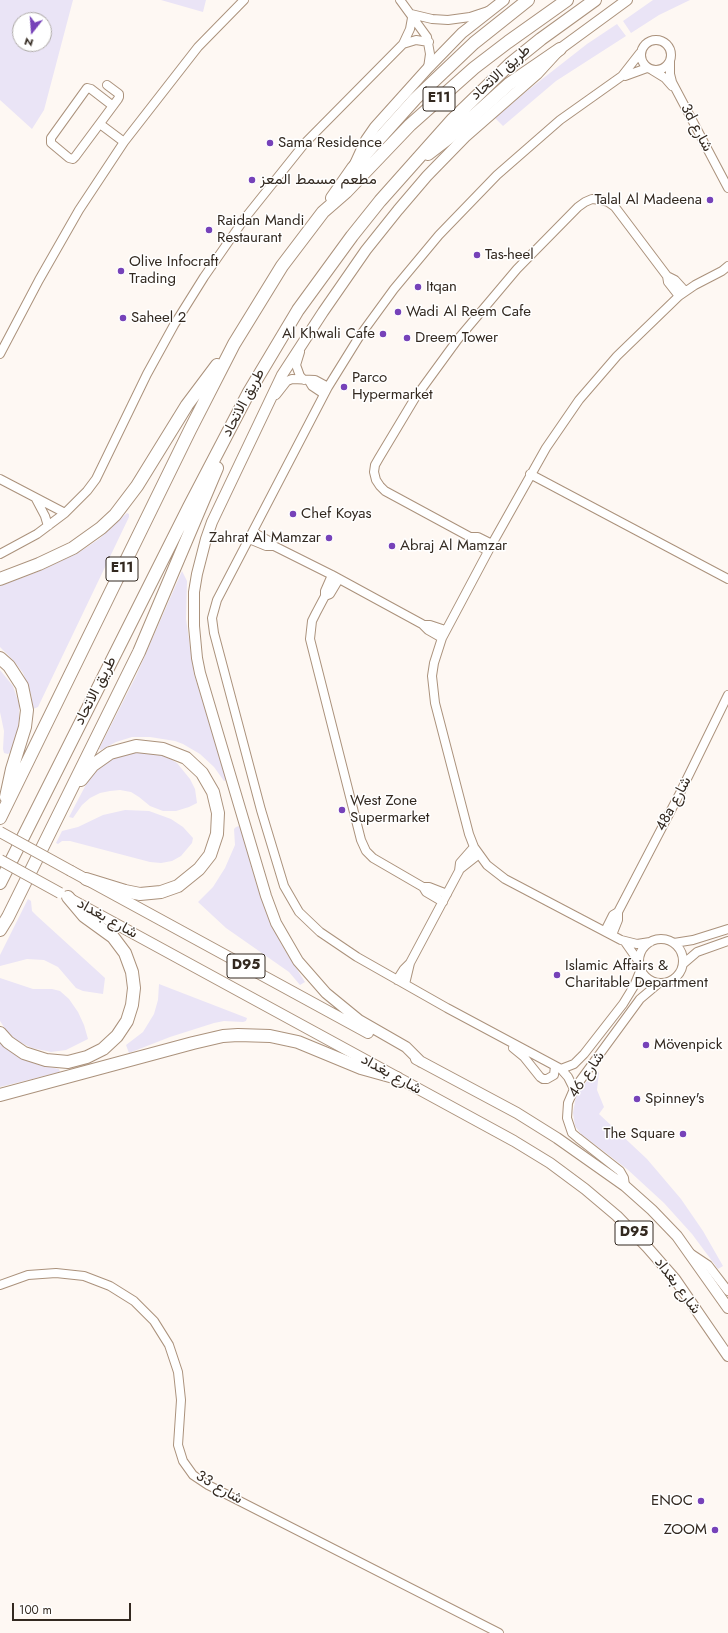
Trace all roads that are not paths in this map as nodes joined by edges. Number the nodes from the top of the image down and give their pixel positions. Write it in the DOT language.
graph roads {
  1 [pos="244,0"];
  2 [pos="400,0"];
  3 [pos="504,0"];
  4 [pos="528,0"];
  5 [pos="566,0"];
  6 [pos="595,0"];
  7 [pos="627,0"];
  8 [pos="491,10"];
  9 [pos="412,16"];
  10 [pos="429,42"];
  11 [pos="402,44"];
  12 [pos="560,49"];
  13 [pos="640,53"];
  14 [pos="670,61"];
  15 [pos="428,68"];
  16 [pos="650,69"];
  17 [pos="622,76"];
  18 [pos="107,85"];
  19 [pos="676,89"];
  20 [pos="113,106"];
  21 [pos="100,124"];
  22 [pos="124,142"];
  23 [pos="353,168"];
  24 [pos="410,168"];
  25 [pos="728,188"];
  26 [pos="322,212"];
  27 [pos="726,270"];
  28 [pos="682,294"];
  29 [pos="308,335"];
  30 [pos="234,344"];
  31 [pos="0,354"];
  32 [pos="307,380"];
  33 [pos="326,390"];
  34 [pos="268,405"];
  35 [pos="233,423"];
  36 [pos="530,474"];
  37 [pos="0,479"];
  38 [pos="35,498"];
  39 [pos="65,513"];
  40 [pos="48,526"];
  41 [pos="251,536"];
  42 [pos="490,548"];
  43 [pos="0,554"];
  44 [pos="336,577"];
  45 [pos="0,579"];
  46 [pos="728,579"];
  47 [pos="444,634"];
  48 [pos="0,658"];
  49 [pos="728,695"];
  50 [pos="59,812"];
  51 [pos="2,815"];
  52 [pos="0,832"];
  53 [pos="477,850"];
  54 [pos="0,860"];
  55 [pos="86,879"];
  56 [pos="0,883"];
  57 [pos="64,895"];
  58 [pos="445,898"];
  59 [pos="8,918"];
  60 [pos="728,929"];
  61 [pos="0,930"];
  62 [pos="608,933"];
  63 [pos="0,940"];
  64 [pos="728,941"];
  65 [pos="625,942"];
  66 [pos="650,942"];
  67 [pos="674,943"];
  68 [pos="410,963"];
  69 [pos="683,964"];
  70 [pos="640,965"];
  71 [pos="396,980"];
  72 [pos="659,983"];
  73 [pos="405,984"];
  74 [pos="490,1032"];
  75 [pos="0,1033"];
  76 [pos="422,1062"];
  77 [pos="558,1068"];
  78 [pos="397,1078"];
  79 [pos="574,1089"];
  80 [pos="0,1095"];
  81 [pos="625,1186"];
  82 [pos="690,1253"];
  83 [pos="0,1285"];
  84 [pos="728,1291"];
  85 [pos="728,1308"];
  86 [pos="728,1356"];
  87 [pos="499,1633"];
  1 -- 22 [label="street"];
  2 -- 9 [label="street"];
  3 -- 8 [label="main road, E11"];
  4 -- 23 [label="highway"];
  5 -- 26 [label="highway, طريق الاتحاد / E11"];
  6 -- 24 [label="highway, طريق الاتحاد / E11"];
  7 -- 12 [label="main road"];
  8 -- 9 [label="street"];
  8 -- 15 [label="main road, E11"];
  9 -- 10 [label="street"];
  9 -- 11 [label="street"];
  10 -- 11 [label="street"];
  10 -- 15 [label="street"];
  11 -- 39 [label="street"];
  12 -- 24 [label="highway"];
  12 -- 29 [label="main road"];
  13 -- 14 [label="street"];
  13 -- 16 [label="street"];
  13 -- 17 [label="street"];
  14 -- 16 [label="street"];
  14 -- 19 [label="street, 3d شارع"];
  15 -- 23 [label="main road, E11"];
  16 -- 17 [label="street"];
  16 -- 19 [label="street, 3d شارع"];
  17 -- 33 [label="street"];
  18 -- 20 [label="street"];
  19 -- 25 [label="street, 3d شارع"];
  20 -- 21 [label="street"];
  20 -- 21 [label="street"];
  21 -- 22 [label="street"];
  22 -- 31 [label="street"];
  23 -- 26 [label="highway"];
  24 -- 35 [label="highway, طريق الاتحاد / E11"];
  26 -- 30 [label="highway, طريق الاتحاد / E11"];
  27 -- 28 [label="street"];
  28 -- 36 [label="street"];
  28 -- 42 [label="street"];
  29 -- 32 [label="street"];
  29 -- 34 [label="main road"];
  30 -- 45 [label="highway"];
  30 -- 51 [label="highway, طريق الاتحاد / E11"];
  32 -- 33 [label="street"];
  32 -- 34 [label="street"];
  33 -- 41 [label="street"];
  34 -- 76 [label="main road"];
  35 -- 50 [label="highway"];
  35 -- 56 [label="highway, طريق الاتحاد / E11"];
  36 -- 42 [label="street"];
  36 -- 46 [label="street"];
  37 -- 38 [label="street"];
  38 -- 39 [label="street"];
  38 -- 40 [label="street"];
  39 -- 40 [label="street"];
  40 -- 43 [label="street"];
  41 -- 44 [label="street"];
  41 -- 71 [label="street"];
  42 -- 47 [label="street"];
  44 -- 47 [label="street"];
  44 -- 58 [label="street"];
  47 -- 53 [label="street"];
  48 -- 51 [label="highway"];
  49 -- 62 [label="street, 48a شارع"];
  50 -- 55 [label="highway"];
  50 -- 59 [label="highway"];
  52 -- 55 [label="main road, شارع بغداد / D95, bridge"];
  53 -- 58 [label="street"];
  53 -- 62 [label="street"];
  54 -- 57 [label="main road, شارع بغداد / D95, bridge"];
  55 -- 76 [label="main road, شارع بغداد / D95"];
  57 -- 75 [label="highway"];
  57 -- 78 [label="main road, شارع بغداد / D95"];
  58 -- 68 [label="street"];
  59 -- 61 [label="highway"];
  59 -- 63 [label="highway"];
  60 -- 67 [label="street"];
  62 -- 65 [label="street"];
  64 -- 69 [label="street"];
  65 -- 66 [label="street"];
  65 -- 70 [label="street"];
  66 -- 67 [label="street"];
  66 -- 70 [label="street"];
  67 -- 69 [label="street"];
  68 -- 71 [label="street"];
  68 -- 73 [label="street"];
  69 -- 72 [label="street"];
  70 -- 72 [label="street"];
  70 -- 77 [label="street, شارع 46"];
  71 -- 73 [label="street"];
  72 -- 79 [label="street, شارع 46"];
  73 -- 74 [label="street"];
  74 -- 77 [label="street"];
  74 -- 77 [label="street, شارع 46"];
  76 -- 81 [label="main road, شارع بغداد / D95"];
  77 -- 79 [label="street"];
  78 -- 80 [label="highway"];
  78 -- 86 [label="main road, شارع بغداد / D95"];
  79 -- 81 [label="street, شارع 46"];
  81 -- 82 [label="main road, شارع بغداد / D95"];
  82 -- 84 [label="street"];
  82 -- 85 [label="main road, شارع بغداد / D95"];
  83 -- 87 [label="street, شارع 33"];
}
